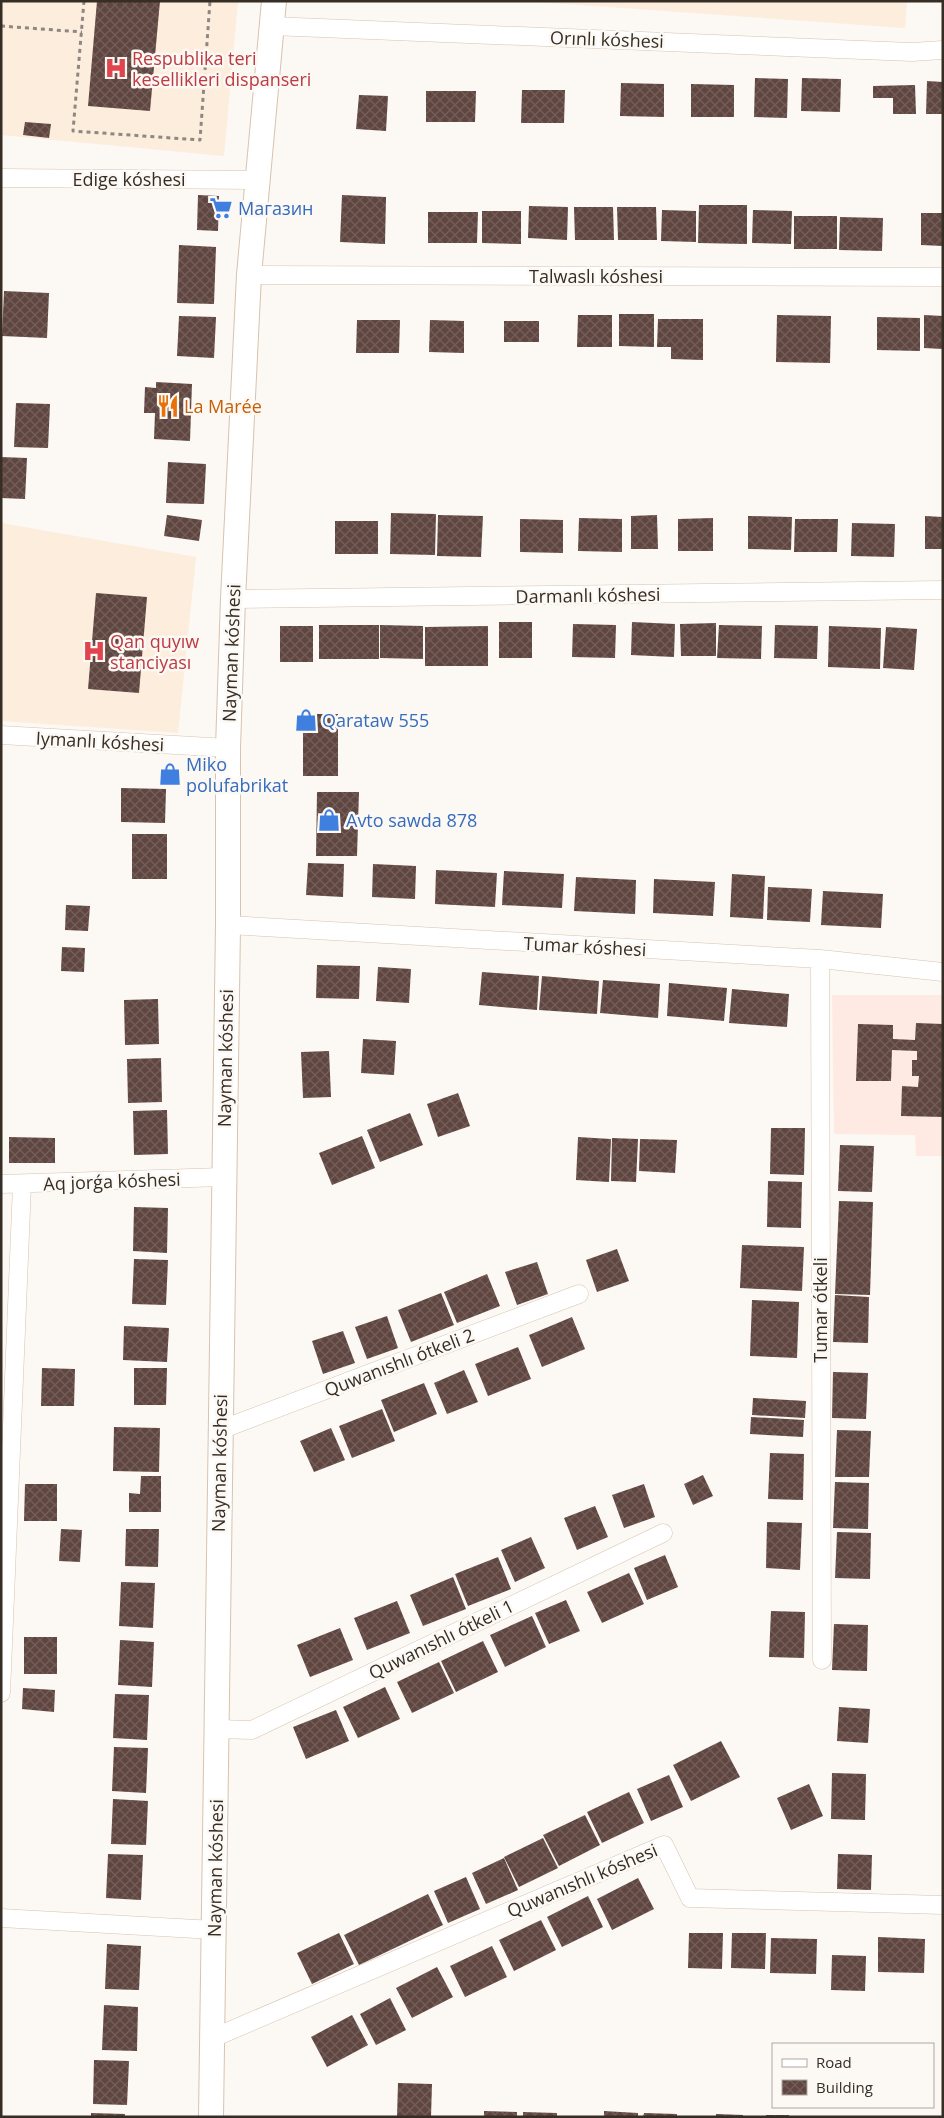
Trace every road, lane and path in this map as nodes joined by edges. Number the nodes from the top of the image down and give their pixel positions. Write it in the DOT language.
graph roads {
  1 [pos="84,1"];
  2 [pos="210,1"];
  3 [pos="274,1"];
  4 [pos="1,26"];
  5 [pos="272,26"];
  6 [pos="82,32"];
  7 [pos="943,50"];
  8 [pos="1,178"];
  9 [pos="257,180"];
  10 [pos="249,276"];
  11 [pos="943,277"];
  12 [pos="943,590"];
  13 [pos="233,600"];
  14 [pos="1,736"];
  15 [pos="228,748"];
  16 [pos="228,925"];
  17 [pos="820,959"];
  18 [pos="943,972"];
  19 [pos="223,1177"];
  20 [pos="1,1184"];
  21 [pos="22,1185"];
  22 [pos="579,1294"];
  23 [pos="220,1430"];
  24 [pos="663,1533"];
  25 [pos="822,1660"];
  26 [pos="1,1693"];
  27 [pos="216,1730"];
  28 [pos="943,1906"];
  29 [pos="1,1918"];
  30 [pos="214,1930"];
  31 [pos="213,2038"];
  32 [pos="211,2117"];
  1 -- 6 [label="path"];
  2 -- 6 [label="path"];
  3 -- 5 [label="main road, Nayman kóshesi"];
  4 -- 6 [label="path"];
  5 -- 7 [label="street, Orınlı kóshesi"];
  5 -- 9 [label="main road, Nayman kóshesi"];
  8 -- 9 [label="street, Edige kóshesi"];
  9 -- 10 [label="main road, Nayman kóshesi"];
  10 -- 11 [label="street, Talwaslı kóshesi"];
  10 -- 13 [label="main road, Nayman kóshesi"];
  12 -- 13 [label="street, Darmanlı kóshesi"];
  13 -- 15 [label="main road, Nayman kóshesi"];
  14 -- 15 [label="street, Iymanlı kóshesi"];
  15 -- 16 [label="main road, Nayman kóshesi"];
  16 -- 17 [label="street, Tumar kóshesi"];
  16 -- 19 [label="main road, Nayman kóshesi"];
  17 -- 18 [label="street, Tumar kóshesi"];
  17 -- 25 [label="street, Tumar ótkeli"];
  19 -- 21 [label="street, Aq jorǵa kóshesi"];
  19 -- 23 [label="main road, Nayman kóshesi"];
  20 -- 21 [label="street, Aq jorǵa kóshesi"];
  21 -- 26 [label="street"];
  22 -- 23 [label="street, Quwanıshlı ótkeli 2"];
  23 -- 27 [label="main road, Nayman kóshesi"];
  24 -- 27 [label="street, Quwanıshlı ótkeli 1"];
  27 -- 30 [label="main road, Nayman kóshesi"];
  28 -- 31 [label="street, Quwanıshlı kóshesi"];
  29 -- 30 [label="street"];
  30 -- 31 [label="main road, Nayman kóshesi"];
  31 -- 32 [label="main road, Nayman kóshesi"];
}
